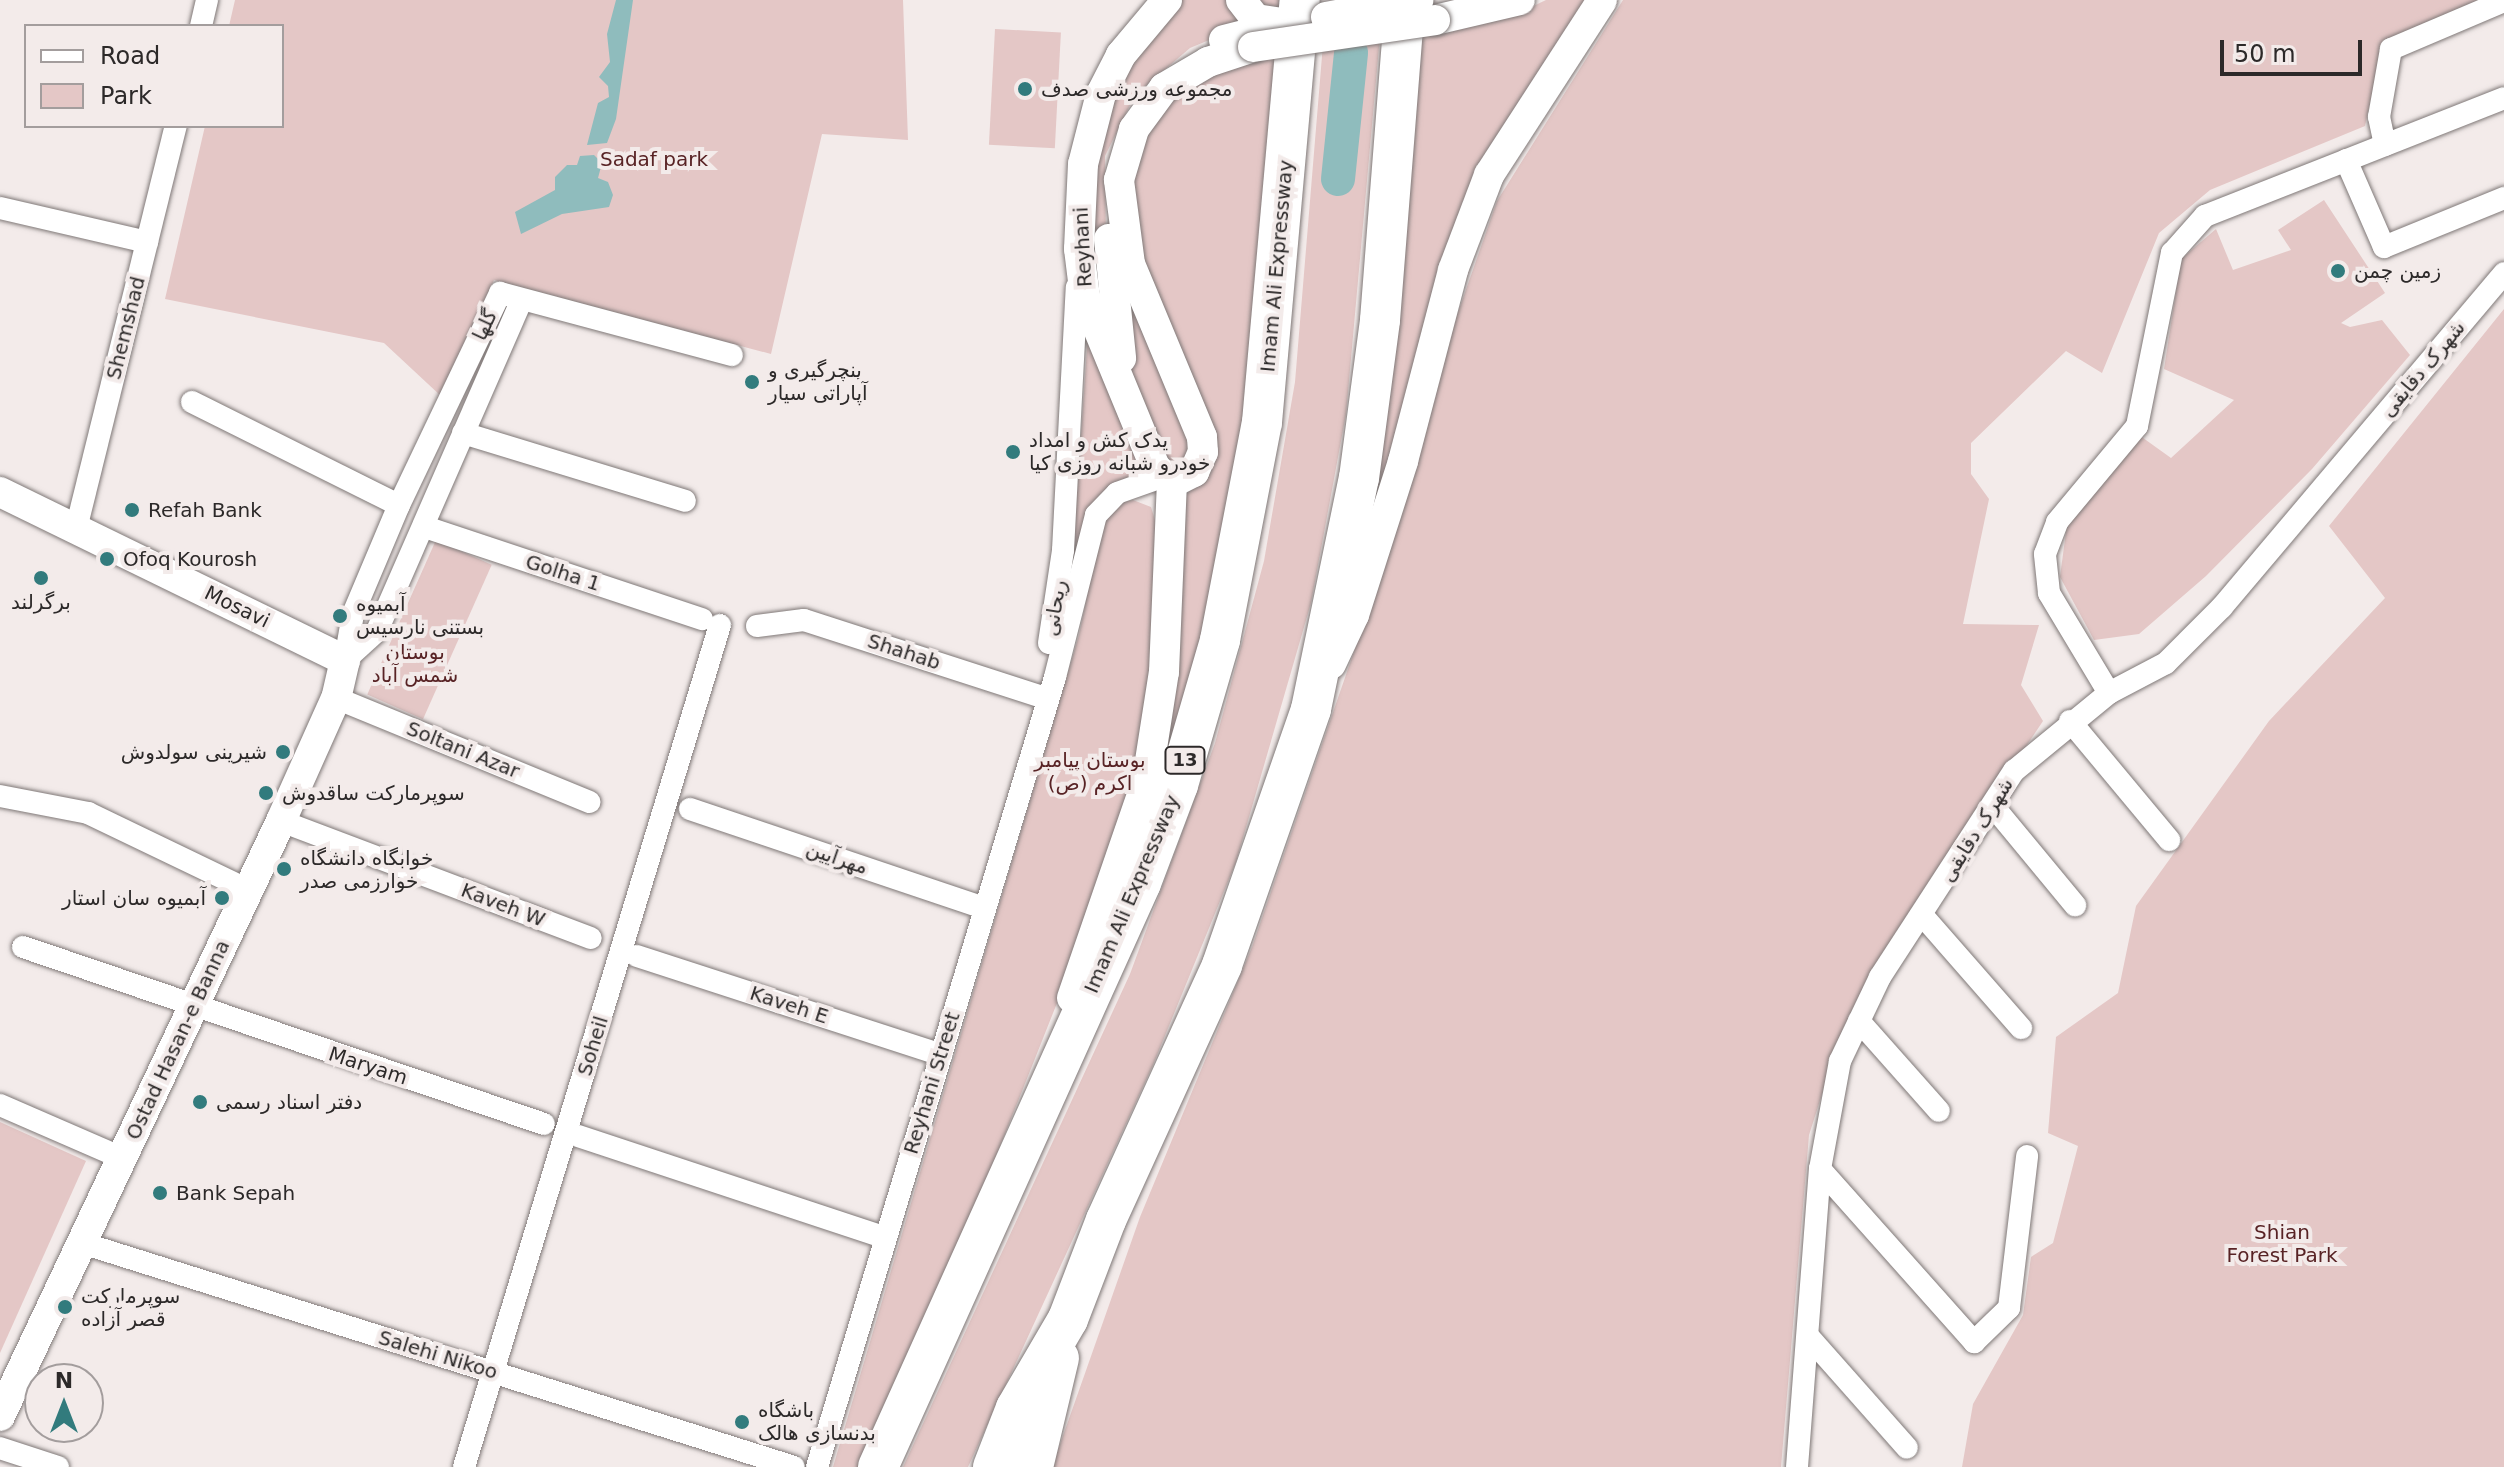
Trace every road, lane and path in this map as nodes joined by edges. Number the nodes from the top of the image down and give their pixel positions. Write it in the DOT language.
graph roads {
  1 [pos="207,0"];
  2 [pos="1167,0"];
  3 [pos="1241,0"];
  4 [pos="1520,0"];
  5 [pos="1602,0"];
  6 [pos="2504,1"];
  7 [pos="1420,7"];
  8 [pos="1294,12"];
  9 [pos="201,24"];
  10 [pos="2504,98"];
  11 [pos="176,128"];
  12 [pos="2385,145"];
  13 [pos="2346,160"];
  14 [pos="2504,198"];
  15 [pos="0,208"];
  16 [pos="147,242"];
  17 [pos="1079,249"];
  18 [pos="2504,273"];
  19 [pos="521,301"];
  20 [pos="732,355"];
  21 [pos="1127,394"];
  22 [pos="192,402"];
  23 [pos="463,433"];
  24 [pos="1167,480"];
  25 [pos="0,492"];
  26 [pos="685,501"];
  27 [pos="399,505"];
  28 [pos="425,527"];
  29 [pos="76,529"];
  30 [pos="711,622"];
  31 [pos="757,626"];
  32 [pos="345,660"];
  33 [pos="2109,693"];
  34 [pos="336,698"];
  35 [pos="1048,699"];
  36 [pos="1311,709"];
  37 [pos="2070,721"];
  38 [pos="0,796"];
  39 [pos="590,802"];
  40 [pos="1993,806"];
  41 [pos="690,809"];
  42 [pos="281,821"];
  43 [pos="2169,840"];
  44 [pos="248,890"];
  45 [pos="2075,905"];
  46 [pos="985,908"];
  47 [pos="1923,916"];
  48 [pos="591,938"];
  49 [pos="23,947"];
  50 [pos="637,956"];
  51 [pos="192,1008"];
  52 [pos="1859,1021"];
  53 [pos="2021,1028"];
  54 [pos="941,1055"];
  55 [pos="0,1105"];
  56 [pos="1939,1111"];
  57 [pos="1034,1120"];
  58 [pos="544,1124"];
  59 [pos="578,1136"];
  60 [pos="2027,1156"];
  61 [pos="122,1158"];
  62 [pos="1820,1169"];
  63 [pos="886,1238"];
  64 [pos="82,1243"];
  65 [pos="1068,1319"];
  66 [pos="1808,1336"];
  67 [pos="493,1372"];
  68 [pos="0,1416"];
  69 [pos="0,1448"];
  70 [pos="1907,1448"];
  71 [pos="58,1467"];
  72 [pos="464,1467"];
  73 [pos="794,1467"];
  74 [pos="817,1467"];
  75 [pos="878,1467"];
  76 [pos="993,1467"];
  77 [pos="1033,1467"];
  78 [pos="1797,1467"];
  1 -- 9 [label="street"];
  2 -- 17 [label="main road, Reyhani"];
  3 -- 8 [label="main road"];
  4 -- 7 [label="main road"];
  5 -- 36 [label="main road"];
  6 -- 12 [label="street"];
  7 -- 8 [label="main road, bridge"];
  7 -- 24 [label="main road, ریحانی, bridge"];
  7 -- 36 [label="highway"];
  8 -- 21 [label="main road"];
  8 -- 57 [label="highway, Imam Ali Expressway / 13"];
  10 -- 12 [label="street"];
  11 -- 16 [label="street, Shemshad"];
  12 -- 13 [label="street"];
  13 -- 14 [label="street"];
  13 -- 33 [label="street"];
  15 -- 16 [label="street"];
  16 -- 29 [label="street, Shemshad"];
  17 -- 21 [label="main road, Reyhani"];
  17 -- 35 [label="street, ریحانی"];
  18 -- 33 [label="street, شهرک دقایقی"];
  19 -- 20 [label="street"];
  19 -- 23 [label="street, گلها"];
  19 -- 27 [label="street, گلها"];
  21 -- 24 [label="main road, Reyhani"];
  22 -- 27 [label="street"];
  23 -- 26 [label="street"];
  23 -- 28 [label="street, گلها"];
  24 -- 35 [label="street, ریحانی"];
  24 -- 57 [label="main road"];
  25 -- 29 [label="main road, Mosavi"];
  27 -- 32 [label="street, گلها"];
  28 -- 30 [label="street, Golha 1"];
  28 -- 32 [label="street, گلها"];
  29 -- 32 [label="main road, Mosavi"];
  30 -- 67 [label="street, Soheil"];
  31 -- 35 [label="street, Shahab"];
  32 -- 34 [label="main road, Ostad Hasan-e Banna"];
  33 -- 37 [label="street, شهرک دقایقی"];
  34 -- 39 [label="street, Soltani Azar"];
  34 -- 42 [label="main road, Ostad Hasan-e Banna"];
  35 -- 46 [label="street, Reyhani Street"];
  36 -- 65 [label="highway"];
  37 -- 40 [label="street, شهرک دقایقی"];
  37 -- 43 [label="street"];
  38 -- 44 [label="street"];
  40 -- 45 [label="street"];
  40 -- 47 [label="street, شهرک دقایقی"];
  41 -- 46 [label="street, مهرآیین"];
  42 -- 44 [label="main road, Ostad Hasan-e Banna"];
  42 -- 48 [label="street, Kaveh W"];
  44 -- 51 [label="main road, Ostad Hasan-e Banna"];
  46 -- 54 [label="street, Reyhani Street"];
  47 -- 52 [label="street, شهرک دقایقی"];
  47 -- 53 [label="street"];
  49 -- 51 [label="street, Maryam"];
  50 -- 54 [label="street, Kaveh E"];
  51 -- 58 [label="street, Maryam"];
  51 -- 61 [label="main road, Ostad Hasan-e Banna"];
  52 -- 56 [label="street"];
  52 -- 62 [label="street, شهرک دقایقی"];
  54 -- 63 [label="street, Reyhani Street"];
  55 -- 61 [label="street"];
  57 -- 75 [label="highway, Imam Ali Expressway / 13"];
  59 -- 63 [label="street"];
  60 -- 62 [label="street"];
  61 -- 64 [label="main road, Ostad Hasan-e Banna"];
  62 -- 66 [label="street, شهرک دقایقی"];
  63 -- 74 [label="street, Reyhani Street"];
  64 -- 67 [label="street, Salehi Nikoo"];
  64 -- 68 [label="main road, Ostad Hasan-e Banna"];
  65 -- 76 [label="highway"];
  65 -- 77 [label="highway"];
  66 -- 70 [label="street"];
  66 -- 78 [label="street, شهرک دقایقی"];
  67 -- 72 [label="street, Soheil"];
  67 -- 73 [label="street, Salehi Nikoo"];
  69 -- 71 [label="street"];
}
